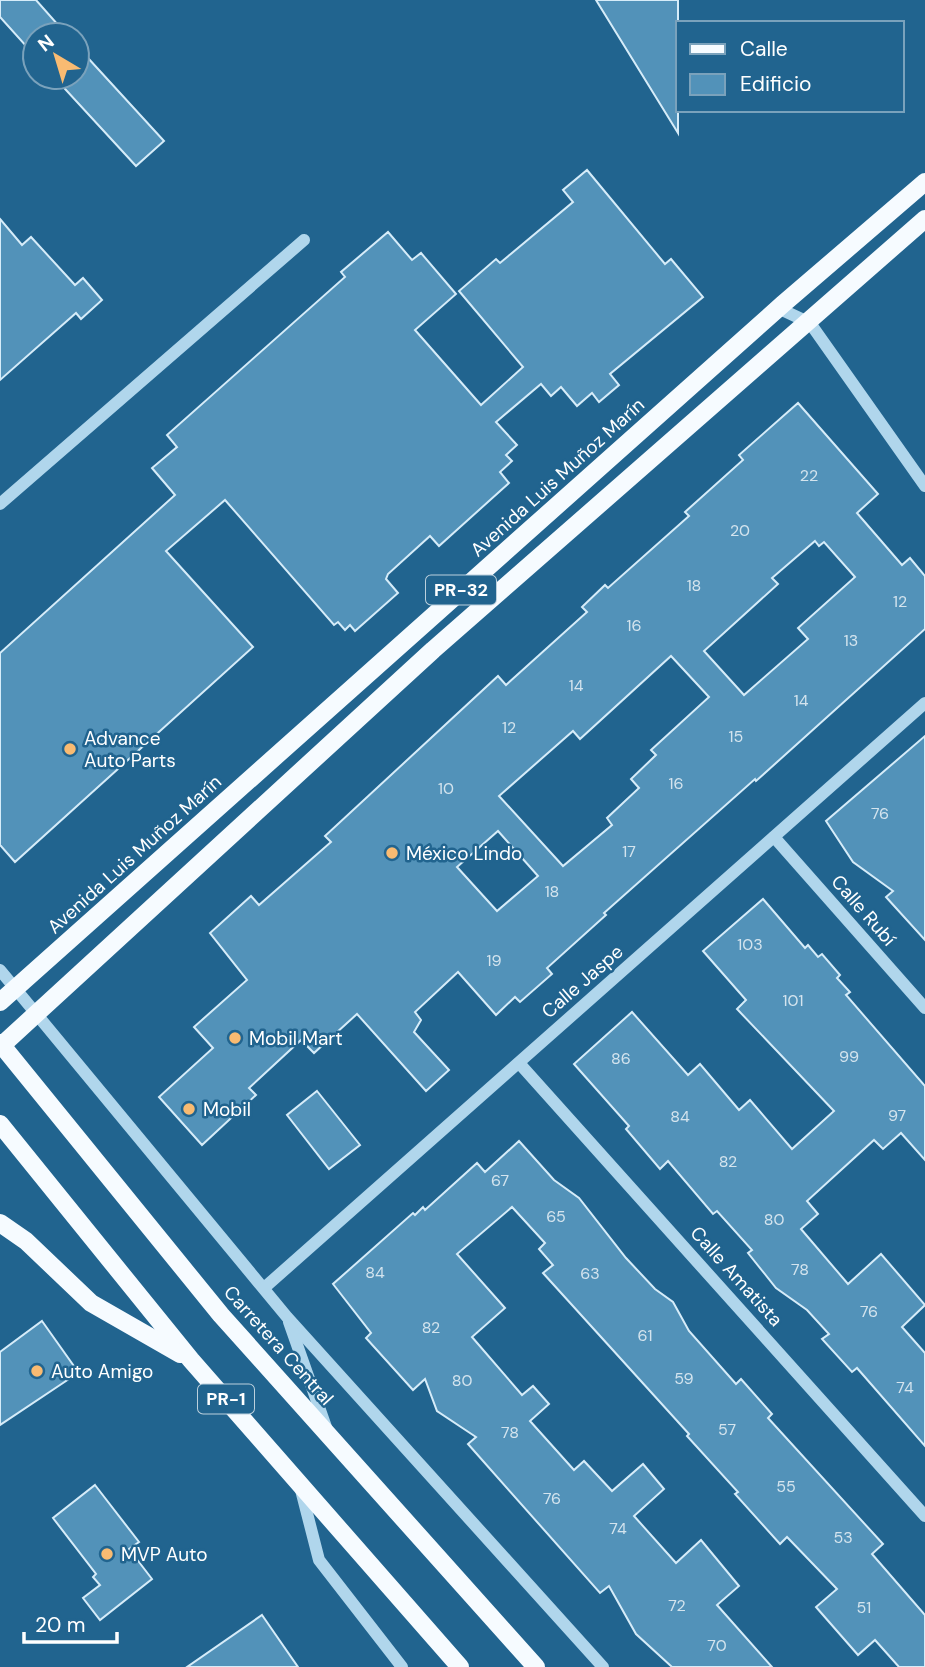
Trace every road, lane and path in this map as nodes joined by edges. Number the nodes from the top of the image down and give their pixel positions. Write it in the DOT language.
graph roads {
  1 [pos="925,182"];
  2 [pos="925,219"];
  3 [pos="304,240"];
  4 [pos="778,308"];
  5 [pos="810,323"];
  6 [pos="925,486"];
  7 [pos="0,504"];
  8 [pos="925,703"];
  9 [pos="774,837"];
  10 [pos="0,970"];
  11 [pos="16,987"];
  12 [pos="0,1002"];
  13 [pos="925,1008"];
  14 [pos="37,1012"];
  15 [pos="0,1045"];
  16 [pos="519,1063"];
  17 [pos="0,1125"];
  18 [pos="0,1223"];
  19 [pos="264,1288"];
  20 [pos="287,1317"];
  21 [pos="191,1360"];
  22 [pos="327,1431"];
  23 [pos="299,1482"];
  24 [pos="925,1516"];
  25 [pos="402,1667"];
  26 [pos="460,1667"];
  27 [pos="536,1667"];
  28 [pos="603,1667"];
  1 -- 4 [label="main road, Avenida Luis Muñoz Marín / PR-32"];
  2 -- 5 [label="main road, PR-32"];
  3 -- 7 [label="street"];
  4 -- 5 [label="street"];
  4 -- 11 [label="main road, Avenida Luis Muñoz Marín / PR-32"];
  5 -- 6 [label="street"];
  5 -- 14 [label="main road, PR-32"];
  8 -- 9 [label="street, Calle Jaspe"];
  9 -- 13 [label="street, Calle Rubí"];
  9 -- 16 [label="street, Calle Jaspe"];
  10 -- 11 [label="street"];
  11 -- 12 [label="main road, Avenida Luis Muñoz Marín / PR-32"];
  11 -- 14 [label="street"];
  14 -- 15 [label="main road"];
  14 -- 19 [label="street"];
  15 -- 22 [label="main road, Carretera Central"];
  16 -- 19 [label="street, Calle Jaspe"];
  16 -- 24 [label="street, Calle Amatista"];
  17 -- 21 [label="main road, PR-1"];
  18 -- 21 [label="main road"];
  19 -- 20 [label="street"];
  20 -- 22 [label="street"];
  20 -- 28 [label="street"];
  21 -- 23 [label="main road, PR-1"];
  22 -- 27 [label="main road, Carretera Central"];
  23 -- 25 [label="street"];
  23 -- 26 [label="main road, PR-1"];
}
